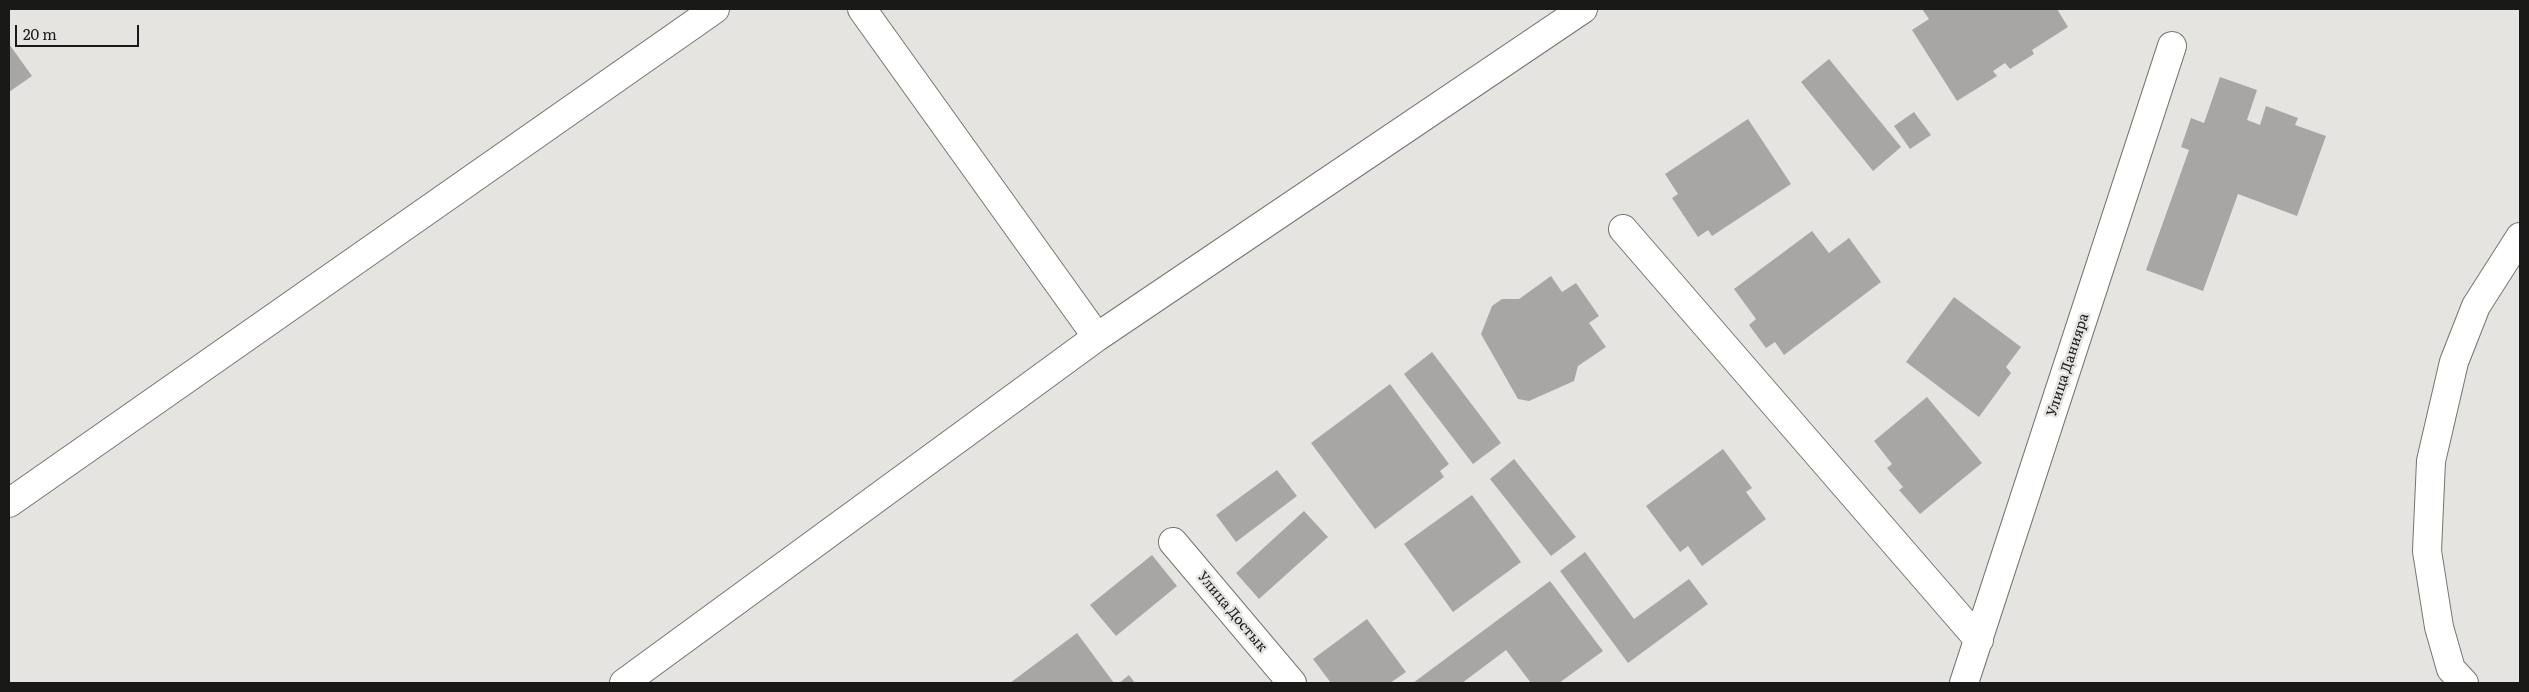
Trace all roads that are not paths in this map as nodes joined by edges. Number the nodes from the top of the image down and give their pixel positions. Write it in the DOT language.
graph roads {
  1 [pos="714,9"];
  2 [pos="862,9"];
  3 [pos="1583,9"];
  4 [pos="2172,46"];
  5 [pos="1623,229"];
  6 [pos="2520,237"];
  7 [pos="1097,337"];
  8 [pos="9,503"];
  9 [pos="1173,542"];
  10 [pos="1979,640"];
  11 [pos="624,683"];
  12 [pos="1292,683"];
  13 [pos="1964,683"];
  14 [pos="2464,683"];
  1 -- 8 [label="street"];
  2 -- 7 [label="street"];
  3 -- 7 [label="street"];
  4 -- 10 [label="street, Улица Данияра"];
  5 -- 10 [label="street"];
  6 -- 14 [label="street"];
  7 -- 11 [label="street"];
  9 -- 12 [label="street, Улица Достык"];
  10 -- 13 [label="street, Улица Данияра"];
}
